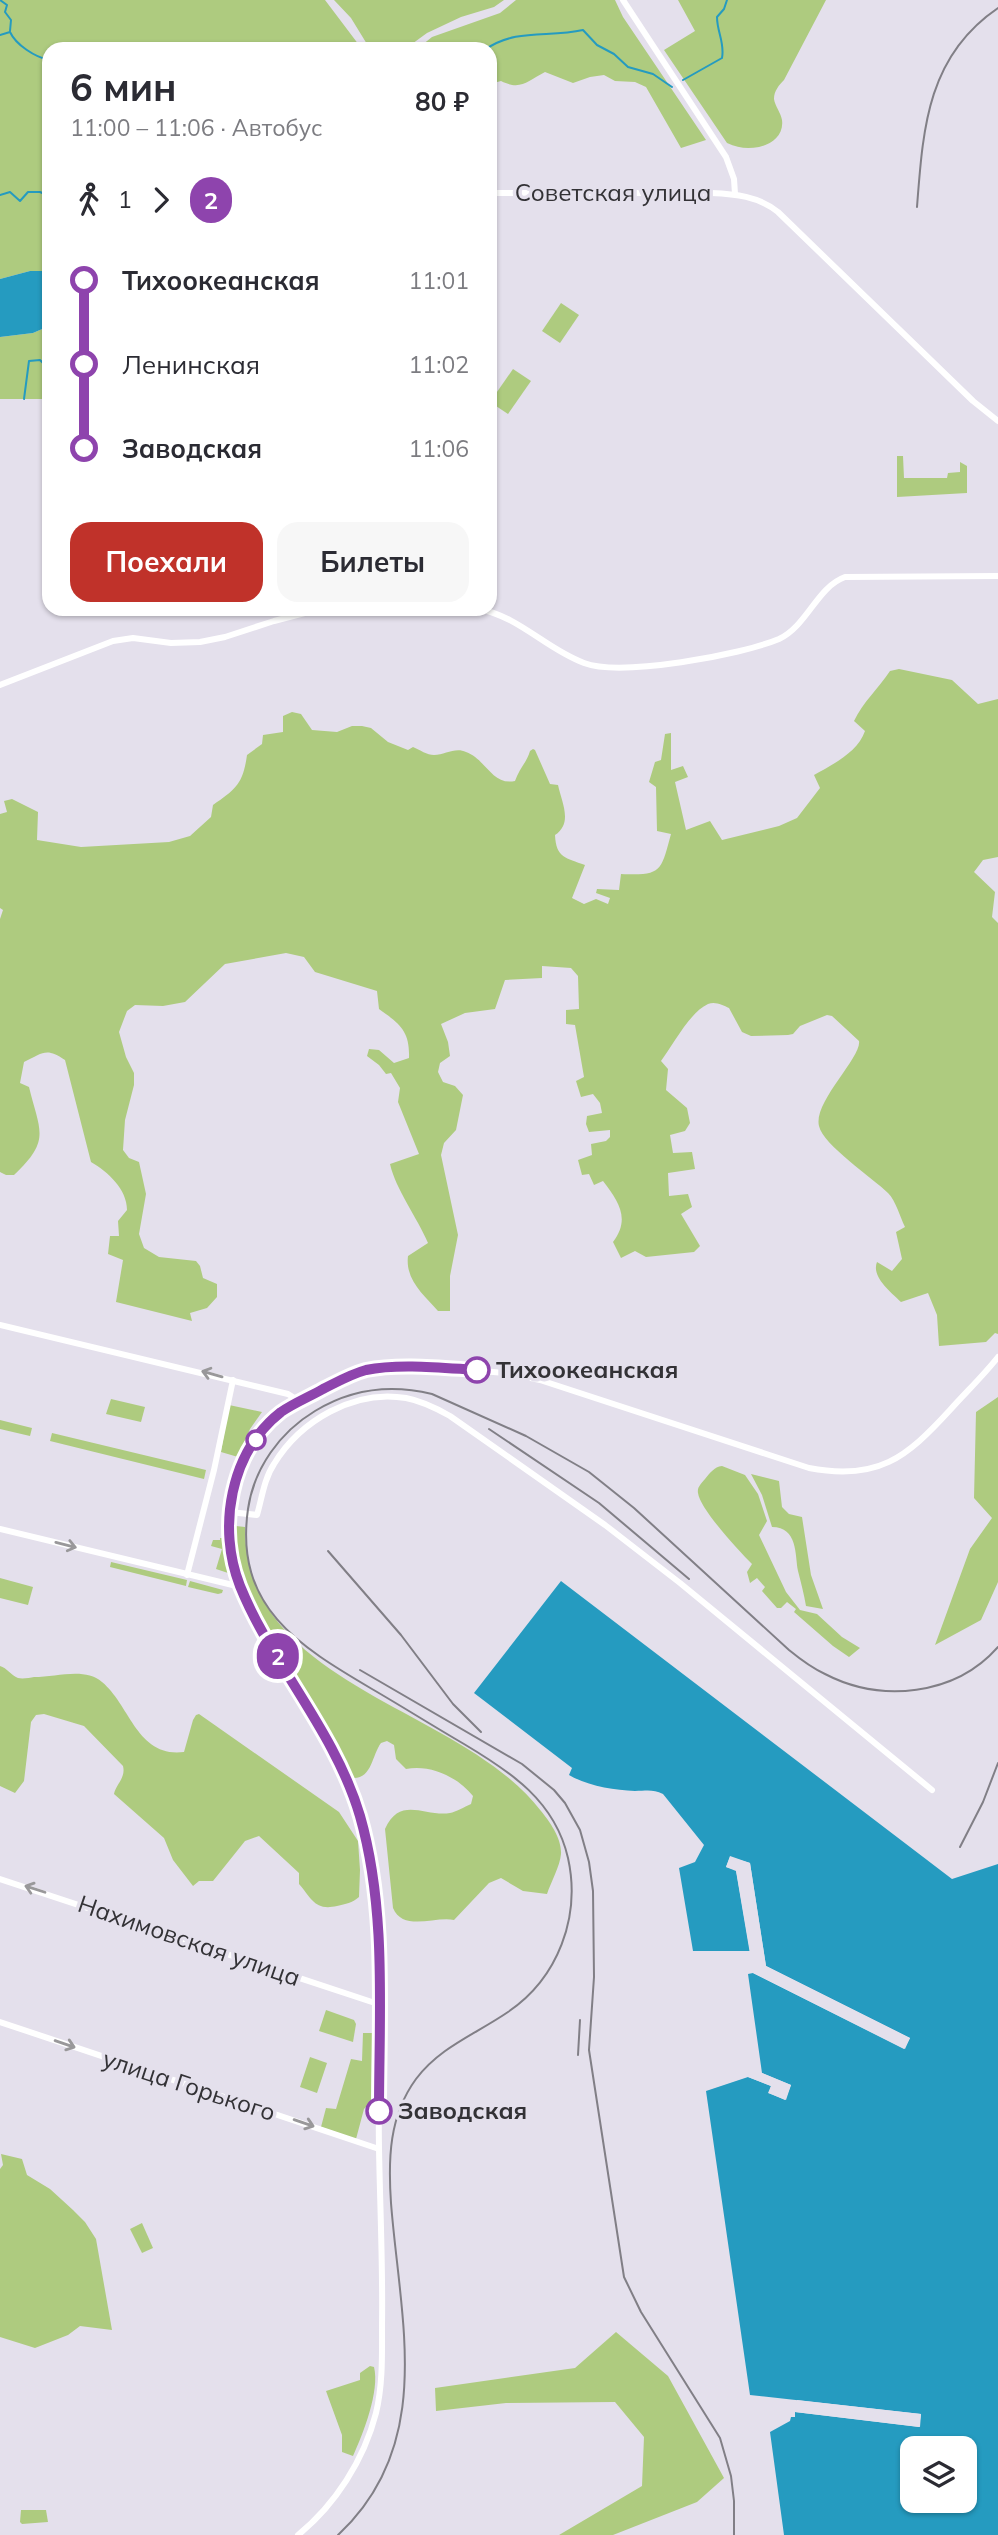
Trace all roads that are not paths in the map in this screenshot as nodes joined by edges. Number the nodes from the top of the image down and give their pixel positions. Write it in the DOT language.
graph roads {
  1 [pos="623,0"];
  2 [pos="497,193"];
  3 [pos="735,194"];
  4 [pos="998,421"];
  5 [pos="998,576"];
  6 [pos="497,613"];
  7 [pos="293,616"];
  8 [pos="0,685"];
  9 [pos="0,1325"];
  10 [pos="998,1357"];
  11 [pos="233,1380"];
  12 [pos="299,1401"];
  13 [pos="230,1512"];
  14 [pos="0,1529"];
  15 [pos="187,1575"];
  16 [pos="241,1587"];
  17 [pos="932,1790"];
  18 [pos="0,1879"];
  19 [pos="378,2004"];
  20 [pos="0,2022"];
  21 [pos="379,2149"];
  22 [pos="298,2535"];
  1 -- 3 [label="main road"];
  2 -- 3 [label="main road, Советская улица"];
  3 -- 4 [label="main road, Советская улица"];
  5 -- 6 [label="main road"];
  7 -- 8 [label="main road"];
  11 -- 9 [label="main road, one-way"];
  10 -- 12 [label="main road"];
  11 -- 12 [label="main road"];
  11 -- 15 [label="main road"];
  12 -- 13 [label="main road"];
  13 -- 16 [label="main road"];
  13 -- 17 [label="main road"];
  14 -- 15 [label="main road, one-way"];
  15 -- 16 [label="main road"];
  16 -- 19 [label="main road"];
  19 -- 18 [label="main road, Нахимовская улица, one-way"];
  19 -- 21 [label="main road"];
  20 -- 21 [label="main road, улица Горького, one-way"];
  21 -- 22 [label="main road"];
}
